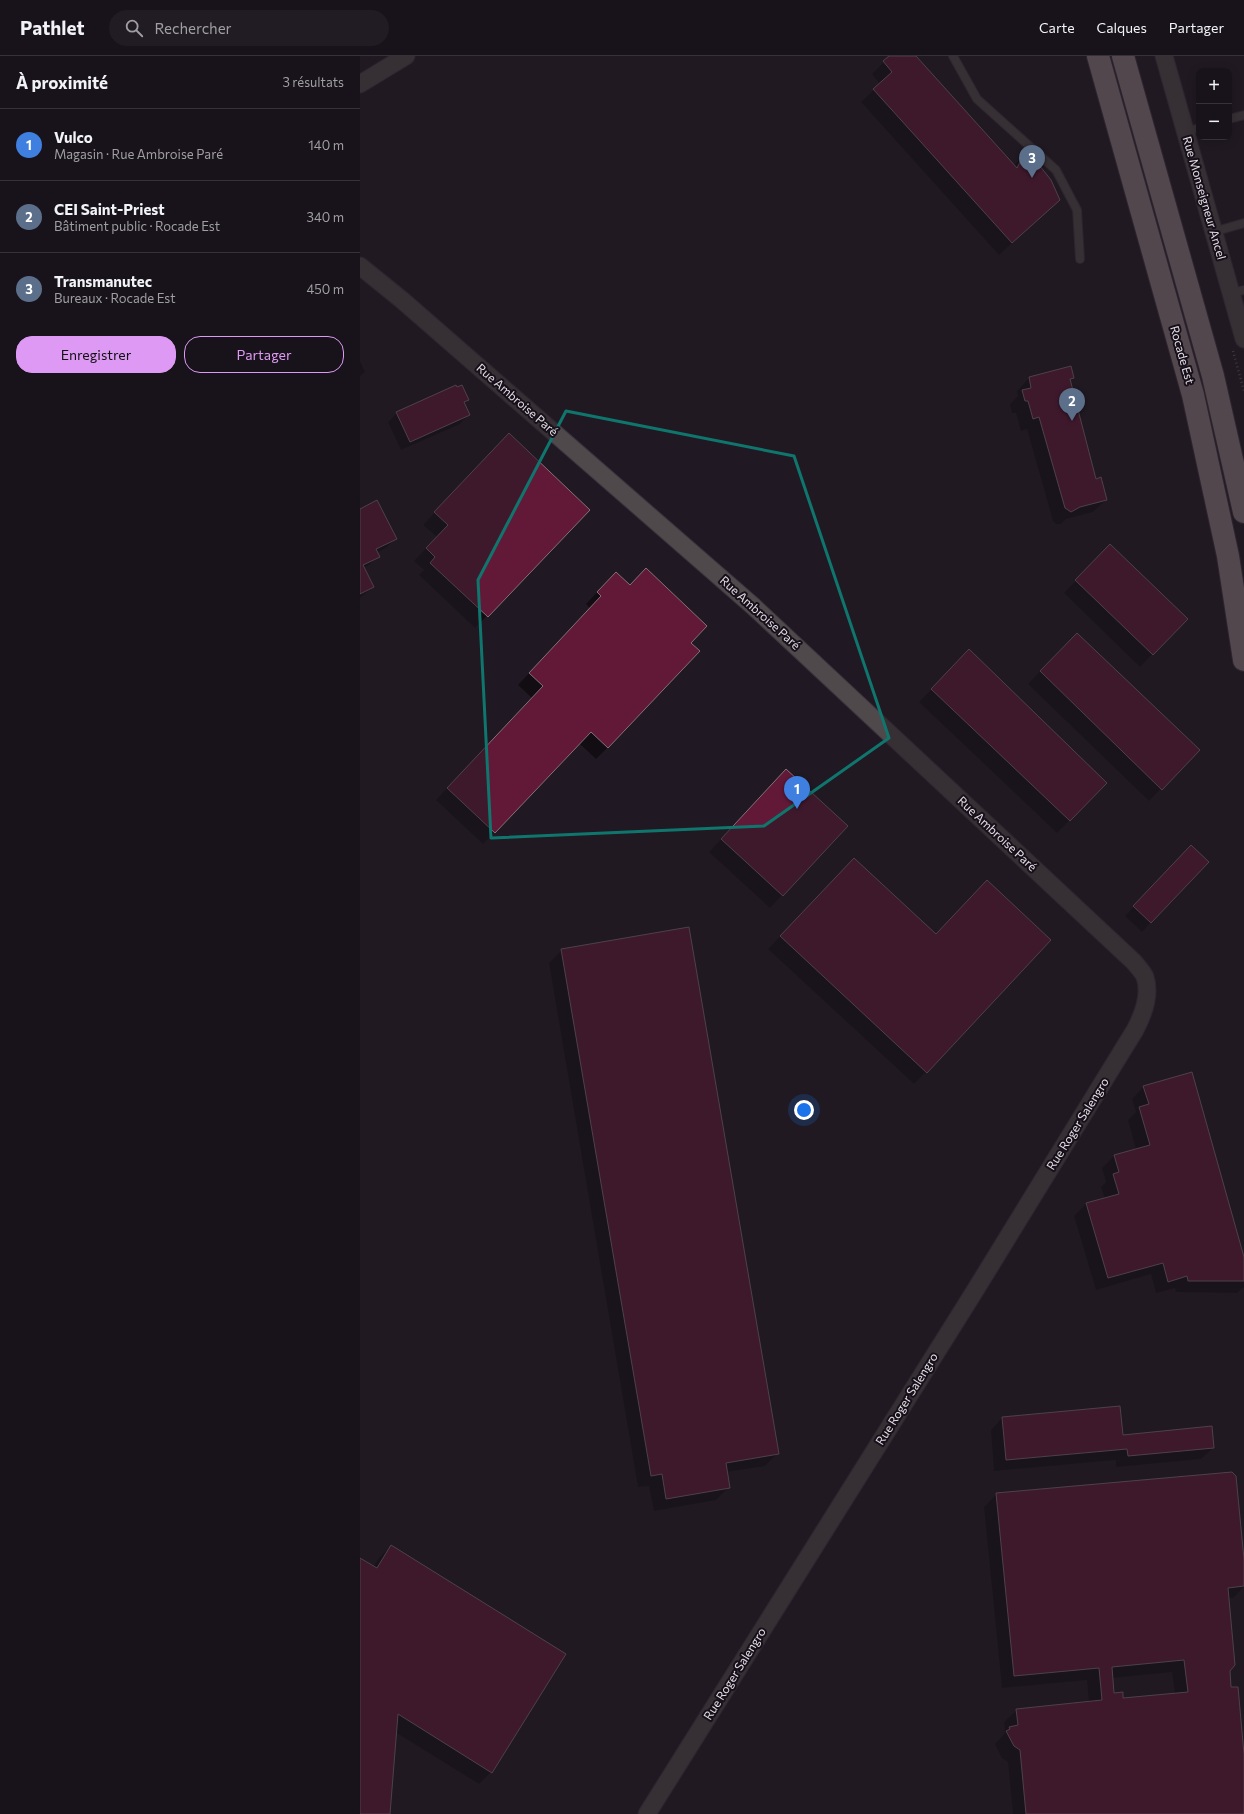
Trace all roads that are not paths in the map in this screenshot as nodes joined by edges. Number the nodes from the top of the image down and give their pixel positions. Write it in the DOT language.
graph roads {
  1 [pos="406,56"];
  2 [pos="954,56"];
  3 [pos="1098,56"];
  4 [pos="1123,56"];
  5 [pos="1164,56"];
  6 [pos="360,84"];
  7 [pos="1244,115"];
  8 [pos="1232,118"];
  9 [pos="1192,130"];
  10 [pos="1244,224"];
  11 [pos="1213,232"];
  12 [pos="1080,259"];
  13 [pos="360,266"];
  14 [pos="1238,292"];
  15 [pos="1244,339"];
  16 [pos="1244,512"];
  17 [pos="1244,660"];
  18 [pos="1145,977"];
  19 [pos="647,1814"];
  1 -- 6 [label="street"];
  2 -- 12 [label="lane"];
  3 -- 17 [label="highway, Rocade Est"];
  4 -- 16 [label="highway, Rocade Est"];
  5 -- 9 [label="street, Rue Monseigneur Ancel"];
  7 -- 8 [label="lane"];
  9 -- 11 [label="street, Rue Monseigneur Ancel"];
  10 -- 11 [label="lane"];
  11 -- 14 [label="street, Rue Monseigneur Ancel"];
  13 -- 18 [label="street, Rue Ambroise Paré"];
  14 -- 15 [label="street, Rue Monseigneur Ancel"];
  18 -- 19 [label="street, Rue Roger Salengro"];
}
